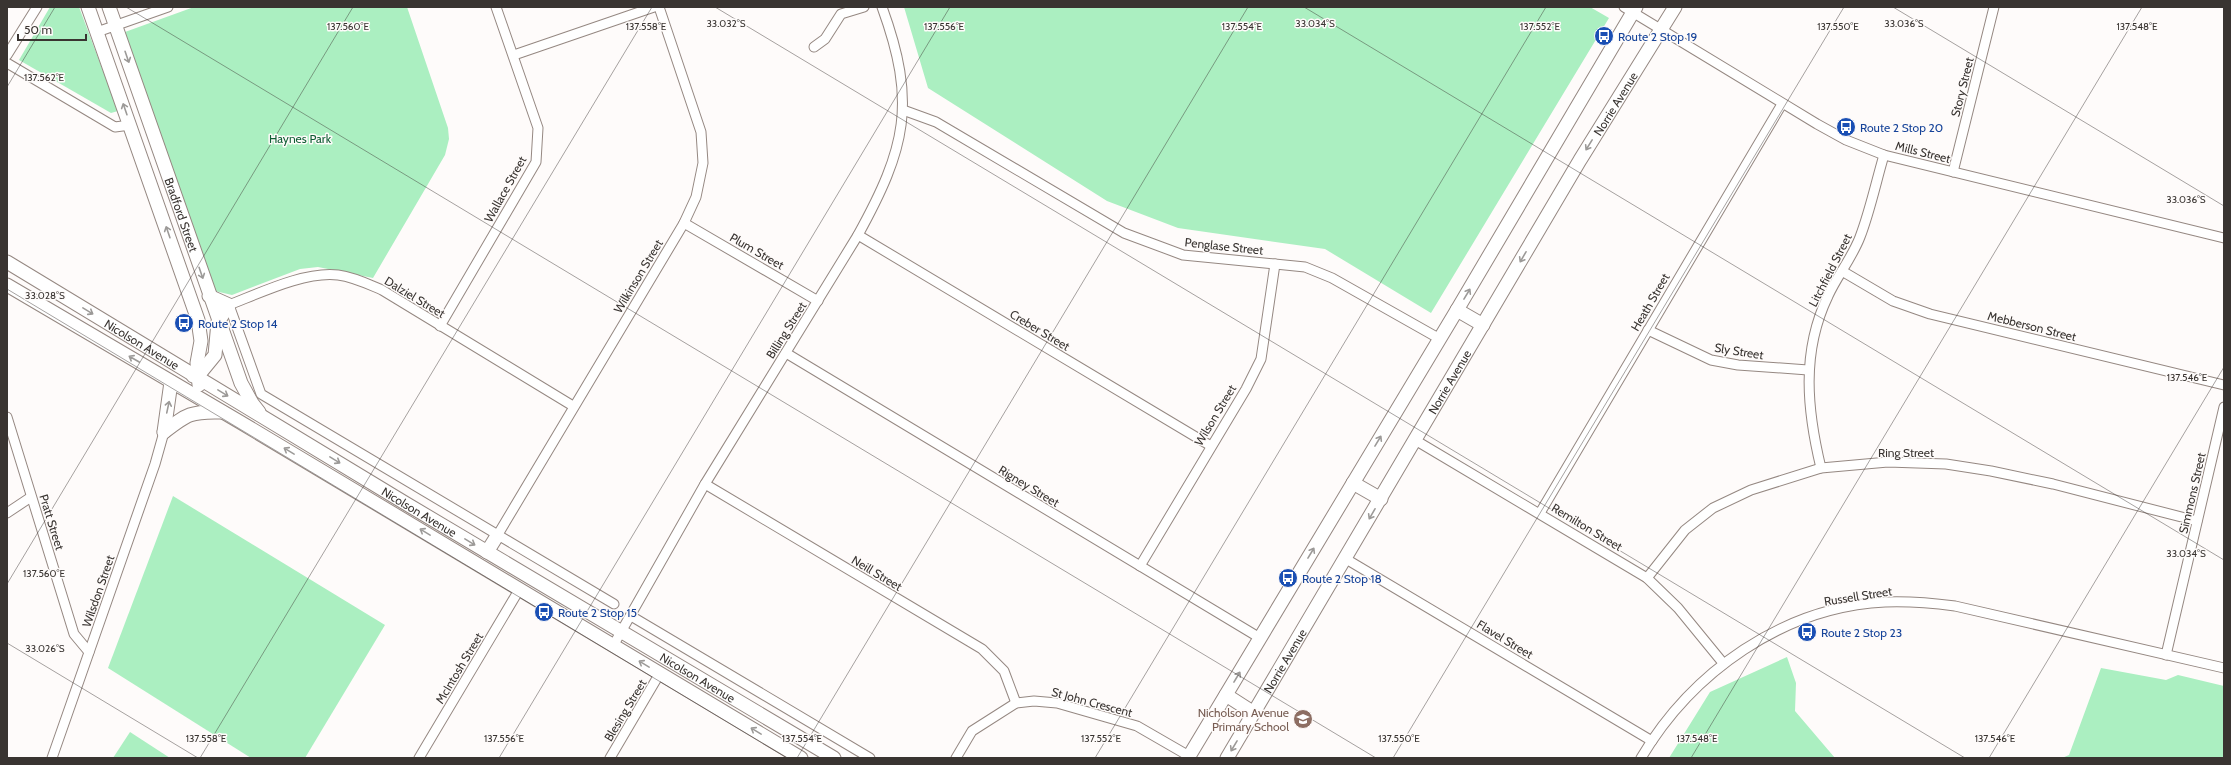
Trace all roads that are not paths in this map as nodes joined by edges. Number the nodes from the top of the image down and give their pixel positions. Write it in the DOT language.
graph roads {
  1 [pos="37,7"];
  2 [pos="88,7"];
  3 [pos="109,7"];
  4 [pos="168,7"];
  5 [pos="496,7"];
  6 [pos="654,7"];
  7 [pos="659,7"];
  8 [pos="864,7"];
  9 [pos="882,7"];
  10 [pos="1675,7"];
  11 [pos="1994,7"];
  12 [pos="1631,9"];
  13 [pos="116,26"];
  14 [pos="1661,29"];
  15 [pos="97,32"];
  16 [pos="814,47"];
  17 [pos="7,55"];
  18 [pos="514,55"];
  19 [pos="7,63"];
  20 [pos="1782,104"];
  21 [pos="903,110"];
  22 [pos="130,125"];
  23 [pos="1884,155"];
  24 [pos="1953,172"];
  25 [pos="684,223"];
  26 [pos="858,235"];
  27 [pos="2224,238"];
  28 [pos="7,262"];
  29 [pos="1276,264"];
  30 [pos="1842,271"];
  31 [pos="7,285"];
  32 [pos="61,295"];
  33 [pos="209,296"];
  34 [pos="818,301"];
  35 [pos="229,305"];
  36 [pos="1457,310"];
  37 [pos="51,311"];
  38 [pos="218,322"];
  39 [pos="1483,325"];
  40 [pos="440,326"];
  41 [pos="1648,330"];
  42 [pos="1440,339"];
  43 [pos="786,353"];
  44 [pos="198,354"];
  45 [pos="169,360"];
  46 [pos="1808,370"];
  47 [pos="154,371"];
  48 [pos="197,378"];
  49 [pos="171,382"];
  50 [pos="2224,385"];
  51 [pos="573,406"];
  52 [pos="2224,407"];
  53 [pos="225,413"];
  54 [pos="7,417"];
  55 [pos="264,418"];
  56 [pos="240,422"];
  57 [pos="164,432"];
  58 [pos="1415,440"];
  59 [pos="1211,446"];
  60 [pos="1821,468"];
  61 [pos="1353,483"];
  62 [pos="704,484"];
  63 [pos="31,497"];
  64 [pos="1381,499"];
  65 [pos="405,503"];
  66 [pos="7,513"];
  67 [pos="1540,513"];
  68 [pos="398,516"];
  69 [pos="2197,521"];
  70 [pos="497,536"];
  71 [pos="487,552"];
  72 [pos="1346,559"];
  73 [pos="1140,566"];
  74 [pos="1647,578"];
  75 [pos="519,590"];
  76 [pos="614,604"];
  77 [pos="631,616"];
  78 [pos="622,632"];
  79 [pos="1260,638"];
  80 [pos="614,646"];
  81 [pos="89,652"];
  82 [pos="2166,655"];
  83 [pos="1723,663"];
  84 [pos="2224,668"];
  85 [pos="660,673"];
  86 [pos="1226,695"];
  87 [pos="1016,703"];
  88 [pos="1254,713"];
  89 [pos="1652,741"];
  90 [pos="1189,757"];
  91 [pos="52,758"];
  92 [pos="420,758"];
  93 [pos="610,758"];
  94 [pos="801,758"];
  95 [pos="834,758"];
  96 [pos="870,758"];
  97 [pos="956,758"];
  98 [pos="1227,758"];
  99 [pos="1641,758"];
  1 -- 17 [label="street"];
  2 -- 15 [label="main road, Bradford Street"];
  3 -- 13 [label="main road, Bradford Street"];
  4 -- 13 [label="street"];
  5 -- 18 [label="street, Wallace Street"];
  6 -- 18 [label="street"];
  7 -- 25 [label="street, Wilkinson Street"];
  8 -- 16 [label="street"];
  9 -- 21 [label="street, Billing Street"];
  10 -- 14 [label="main road, Norrie Avenue"];
  11 -- 24 [label="street, Story Street"];
  12 -- 14 [label="street, Mills Street"];
  36 -- 12 [label="main road, one-way"];
  13 -- 15 [label="street"];
  13 -- 33 [label="main road, Bradford Street, one-way"];
  14 -- 20 [label="street, Mills Street"];
  14 -- 39 [label="main road, Norrie Avenue, one-way"];
  22 -- 15 [label="main road, Bradford Street, one-way"];
  18 -- 40 [label="street, Wallace Street"];
  19 -- 22 [label="street"];
  20 -- 23 [label="street, Mills Street"];
  20 -- 41 [label="street, Heath Street"];
  21 -- 26 [label="street, Billing Street"];
  21 -- 29 [label="street, Penglase Street"];
  44 -- 22 [label="main road, Bradford Street, one-way"];
  23 -- 24 [label="street, Mills Street"];
  23 -- 30 [label="street, Litchfield Street"];
  24 -- 27 [label="street, Mills Street"];
  25 -- 34 [label="street, Plum Street"];
  25 -- 51 [label="street, Wilkinson Street"];
  26 -- 34 [label="street, Billing Street"];
  26 -- 59 [label="street, Creber Street"];
  28 -- 32 [label="main road, Nicolson Avenue"];
  29 -- 42 [label="street, Penglase Street"];
  29 -- 59 [label="street, Wilson Street"];
  30 -- 46 [label="street, Litchfield Street"];
  30 -- 50 [label="street, Mebberson Street"];
  31 -- 37 [label="main road, Nicolson Avenue"];
  32 -- 37 [label="main road"];
  32 -- 45 [label="main road, Nicolson Avenue, one-way"];
  33 -- 35 [label="main road"];
  33 -- 38 [label="main road, Bradford Street"];
  34 -- 43 [label="street, Billing Street"];
  35 -- 38 [label="main road"];
  35 -- 40 [label="street, Dalziel Street"];
  35 -- 70 [label="street, Nicolson Avenue"];
  36 -- 39 [label="main road"];
  36 -- 42 [label="main road"];
  47 -- 37 [label="main road, Nicolson Avenue, one-way"];
  38 -- 48 [label="main road"];
  38 -- 55 [label="main road, Bradford Street"];
  39 -- 58 [label="main road, Norrie Avenue"];
  40 -- 51 [label="street, Dalziel Street"];
  41 -- 46 [label="street, Sly Street"];
  41 -- 67 [label="street, Heath Street"];
  61 -- 42 [label="main road, one-way"];
  43 -- 62 [label="street, Billing Street"];
  43 -- 73 [label="street, Rigney Street"];
  44 -- 45 [label="main road"];
  44 -- 48 [label="main road, Bradford Street"];
  45 -- 48 [label="main road, Nicolson Avenue"];
  46 -- 60 [label="street, Litchfield Street"];
  47 -- 48 [label="main road"];
  47 -- 49 [label="main road, Nicolson Avenue"];
  48 -- 55 [label="main road, Nicolson Avenue, one-way"];
  48 -- 56 [label="main road"];
  49 -- 53 [label="main road, Nicolson Avenue"];
  57 -- 49 [label="main road, one-way"];
  51 -- 70 [label="street, Wilkinson Street"];
  52 -- 69 [label="street, Simmons Street"];
  53 -- 56 [label="main road, Nicolson Avenue"];
  53 -- 57 [label="main road"];
  54 -- 63 [label="street, Pratt Street"];
  55 -- 65 [label="main road, Nicolson Avenue, one-way"];
  68 -- 56 [label="main road, Nicolson Avenue, one-way"];
  57 -- 81 [label="street, Wilsdon Street"];
  58 -- 64 [label="main road, Norrie Avenue"];
  58 -- 67 [label="street, Remilton Street"];
  59 -- 73 [label="street, Wilson Street"];
  60 -- 69 [label="street, Ring Street"];
  60 -- 74 [label="street, Ring Street"];
  61 -- 64 [label="main road"];
  79 -- 61 [label="main road, one-way"];
  62 -- 77 [label="street, Billing Street"];
  62 -- 87 [label="street, Neill Street"];
  63 -- 66 [label="street"];
  63 -- 81 [label="street, Pratt Street"];
  64 -- 72 [label="main road, Norrie Avenue, one-way"];
  65 -- 68 [label="main road"];
  65 -- 71 [label="main road, Nicolson Avenue, one-way"];
  67 -- 74 [label="street, Remilton Street"];
  75 -- 68 [label="main road, Nicolson Avenue, one-way"];
  69 -- 82 [label="street, Simmons Street"];
  70 -- 71 [label="main road"];
  70 -- 76 [label="street, Nicolson Avenue"];
  71 -- 78 [label="main road, Nicolson Avenue"];
  72 -- 88 [label="main road, Norrie Avenue"];
  72 -- 89 [label="street, Flavel Street"];
  73 -- 79 [label="street, Rigney Street"];
  74 -- 83 [label="street, Remilton Street"];
  75 -- 80 [label="main road, Nicolson Avenue"];
  75 -- 92 [label="street, McIntosh Street"];
  77 -- 78 [label="street, Billing Street"];
  77 -- 96 [label="street, Nicolson Avenue"];
  78 -- 80 [label="street, Billing Street"];
  78 -- 95 [label="main road, Nicolson Avenue"];
  86 -- 79 [label="main road, one-way"];
  85 -- 80 [label="main road, Nicolson Avenue, one-way"];
  81 -- 91 [label="street, Wilsdon Street"];
  82 -- 83 [label="street, Russell Street"];
  82 -- 84 [label="street, Russell Street"];
  83 -- 89 [label="street, Russell Street"];
  85 -- 93 [label="street, Blesing Street"];
  94 -- 85 [label="main road, Nicolson Avenue, one-way"];
  86 -- 88 [label="main road"];
  86 -- 90 [label="main road"];
  87 -- 90 [label="street, St John Crescent"];
  87 -- 97 [label="street, St John Crescent"];
  88 -- 98 [label="main road, Norrie Avenue, one-way"];
  89 -- 99 [label="street, Russell Street"];
}
